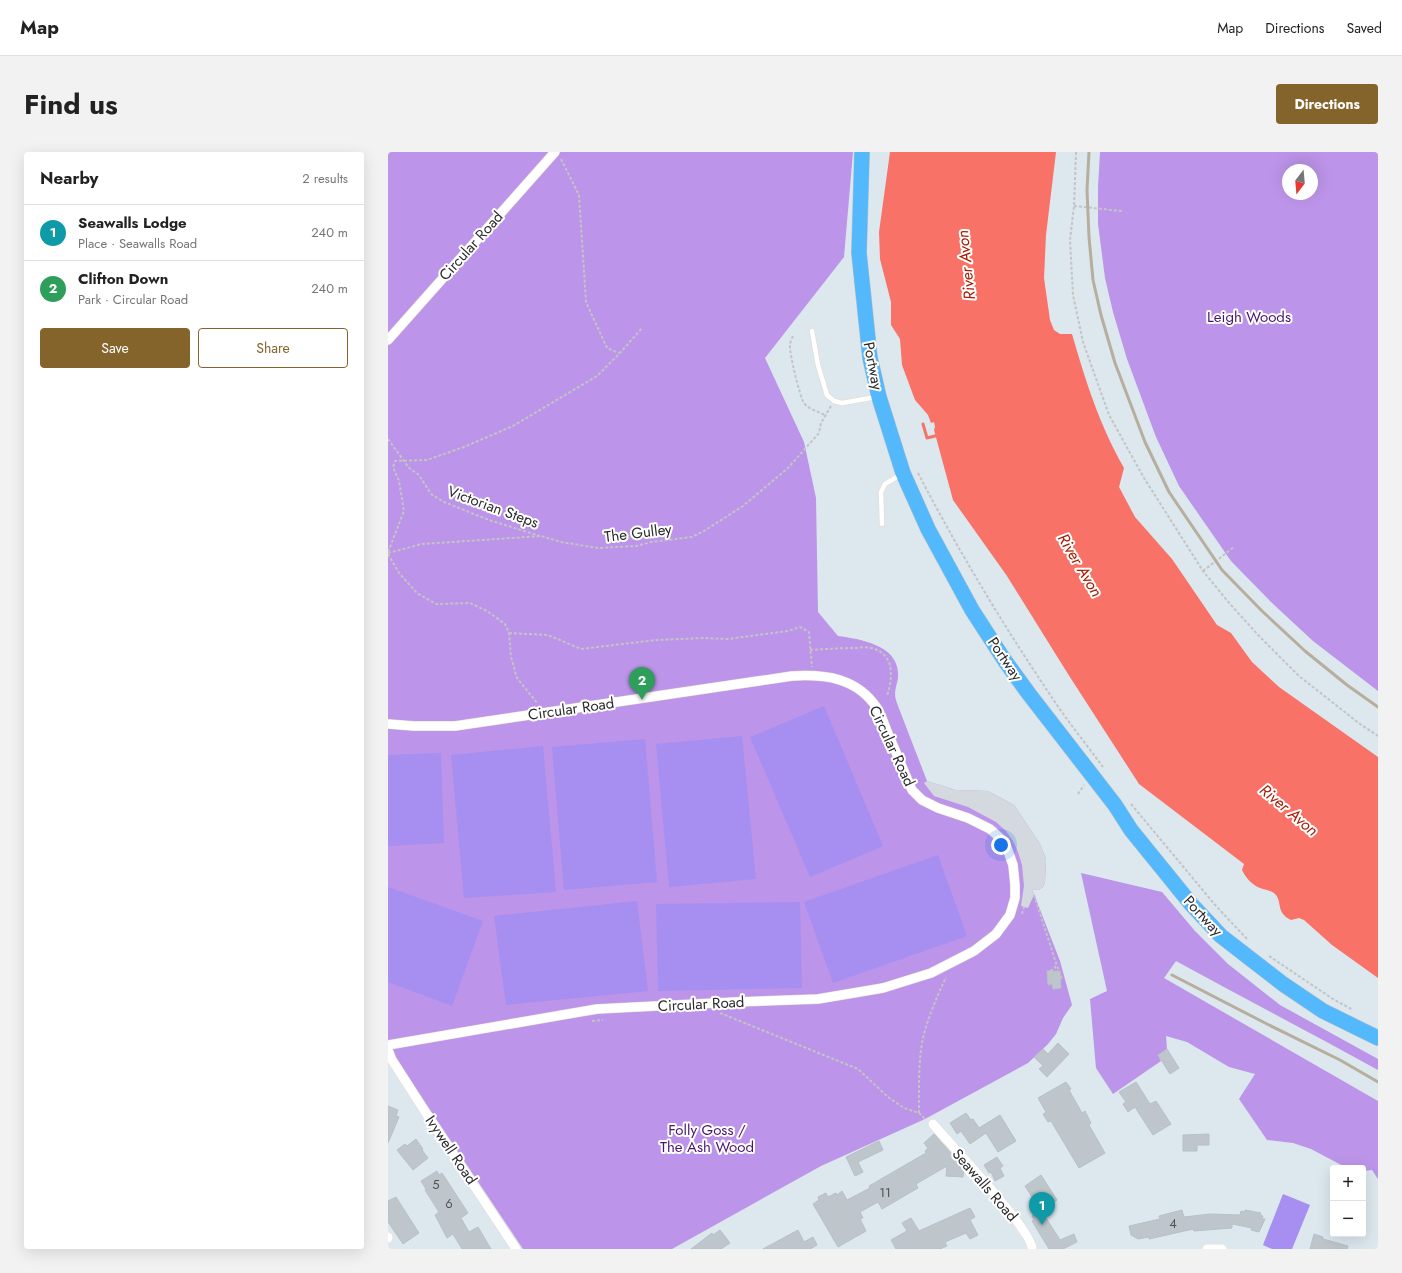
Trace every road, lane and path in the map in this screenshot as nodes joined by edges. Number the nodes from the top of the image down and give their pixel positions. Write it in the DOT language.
graph roads {
  1 [pos="862,152"];
  2 [pos="1076,152"];
  3 [pos="557,154"];
  4 [pos="1074,206"];
  5 [pos="1122,212"];
  6 [pos="642,328"];
  7 [pos="812,331"];
  8 [pos="793,336"];
  9 [pos="388,340"];
  10 [pos="620,353"];
  11 [pos="879,396"];
  12 [pos="834,401"];
  13 [pos="826,416"];
  14 [pos="388,439"];
  15 [pos="404,460"];
  16 [pos="903,473"];
  17 [pos="918,473"];
  18 [pos="882,524"];
  19 [pos="541,536"];
  20 [pos="1234,547"];
  21 [pos="388,553"];
  22 [pos="1203,571"];
  23 [pos="509,633"];
  24 [pos="810,650"];
  25 [pos="812,668"];
  26 [pos="887,696"];
  27 [pos="539,705"];
  28 [pos="388,724"];
  29 [pos="1378,736"];
  30 [pos="1106,771"];
  31 [pos="1129,802"];
  32 [pos="1034,895"];
  33 [pos="1251,943"];
  34 [pos="1269,955"];
  35 [pos="1055,960"];
  36 [pos="1050,971"];
  37 [pos="946,976"];
  38 [pos="1060,979"];
  39 [pos="720,1013"];
  40 [pos="1359,1014"];
  41 [pos="1378,1038"];
  42 [pos="388,1045"];
  43 [pos="388,1050"];
  44 [pos="919,1113"];
  45 [pos="932,1124"];
  46 [pos="516,1249"];
  47 [pos="1032,1249"];
  48 [pos="1207,1249"];
  49 [pos="1222,1249"];
  1 -- 11 [label="highway, Portway"];
  2 -- 4 [label="path"];
  3 -- 9 [label="street, Circular Road"];
  3 -- 10 [label="path"];
  4 -- 5 [label="path"];
  4 -- 22 [label="path"];
  6 -- 10 [label="path"];
  7 -- 12 [label="lane"];
  8 -- 13 [label="path"];
  10 -- 15 [label="path"];
  11 -- 12 [label="lane"];
  11 -- 16 [label="highway, Portway"];
  12 -- 13 [label="path, The Gulley"];
  13 -- 19 [label="path, The Gulley"];
  14 -- 15 [label="path, Victorian Steps"];
  15 -- 19 [label="path, Victorian Steps"];
  15 -- 21 [label="path"];
  16 -- 18 [label="lane"];
  16 -- 41 [label="highway, Portway"];
  17 -- 30 [label="path, Portway"];
  19 -- 21 [label="path, The Gulley"];
  20 -- 22 [label="path"];
  21 -- 23 [label="path"];
  22 -- 29 [label="path"];
  23 -- 24 [label="path"];
  23 -- 27 [label="path"];
  24 -- 25 [label="path"];
  24 -- 26 [label="path"];
  28 -- 42 [label="street, Circular Road"];
  31 -- 33 [label="path, Portway"];
  32 -- 35 [label="path"];
  34 -- 40 [label="path"];
  35 -- 36 [label="path"];
  35 -- 38 [label="path"];
  37 -- 44 [label="path"];
  39 -- 44 [label="path"];
  43 -- 46 [label="street, Ivywell Road"];
  44 -- 45 [label="path"];
  45 -- 47 [label="street, Seawalls Road"];
  48 -- 49 [label="street"];
}
